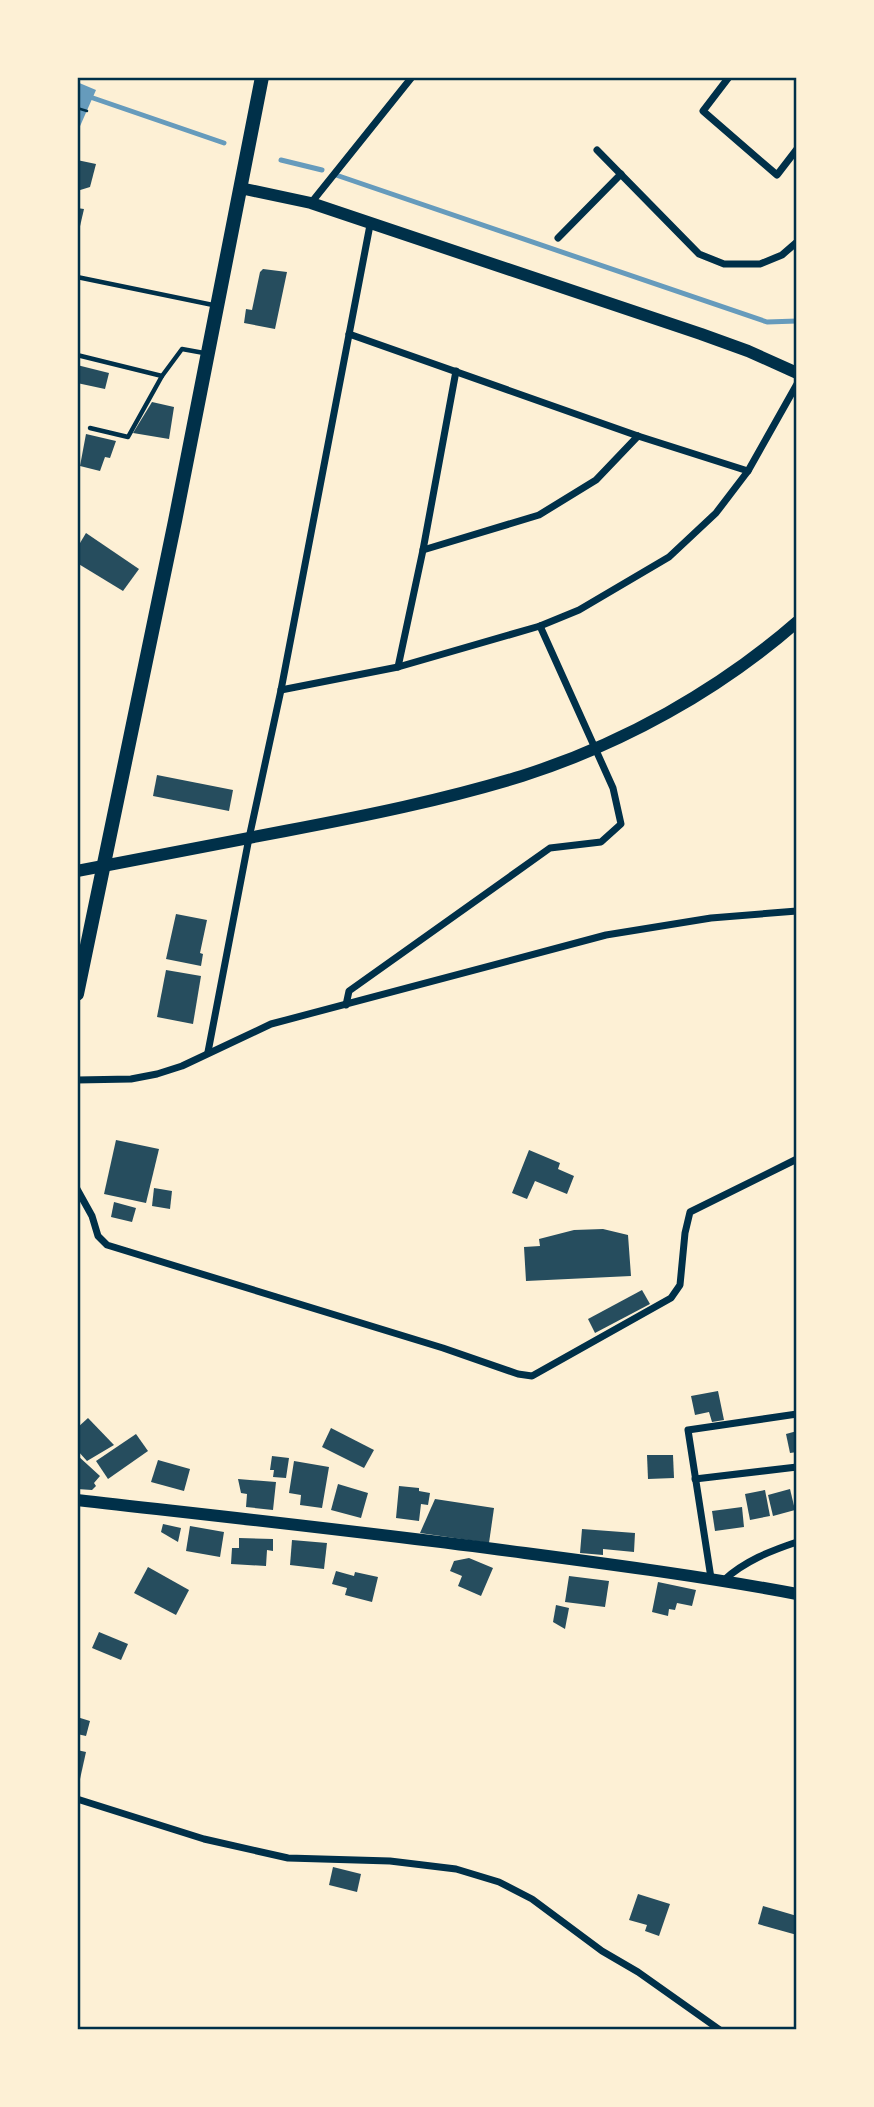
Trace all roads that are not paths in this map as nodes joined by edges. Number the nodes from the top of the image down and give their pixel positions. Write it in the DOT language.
graph roads {
  1 [pos="262,77"];
  2 [pos="412,77"];
  3 [pos="729,77"];
  4 [pos="797,149"];
  5 [pos="597,150"];
  6 [pos="621,174"];
  7 [pos="240,188"];
  8 [pos="311,204"];
  9 [pos="370,225"];
  10 [pos="558,238"];
  11 [pos="797,242"];
  12 [pos="77,277"];
  13 [pos="217,306"];
  14 [pos="349,334"];
  15 [pos="208,354"];
  16 [pos="77,355"];
  17 [pos="456,371"];
  18 [pos="797,373"];
  19 [pos="162,376"];
  20 [pos="797,384"];
  21 [pos="90,428"];
  22 [pos="638,436"];
  23 [pos="748,471"];
  24 [pos="423,550"];
  25 [pos="797,622"];
  26 [pos="540,626"];
  27 [pos="398,667"];
  28 [pos="281,690"];
  29 [pos="594,748"];
  30 [pos="249,838"];
  31 [pos="104,866"];
  32 [pos="77,872"];
  33 [pos="797,911"];
  34 [pos="82,948"];
  35 [pos="77,994"];
  36 [pos="346,1004"];
  37 [pos="208,1052"];
  38 [pos="77,1080"];
  39 [pos="797,1159"];
  40 [pos="77,1189"];
  41 [pos="797,1414"];
  42 [pos="797,1468"];
  43 [pos="695,1479"];
  44 [pos="77,1500"];
  45 [pos="797,1542"];
  46 [pos="717,1579"];
  47 [pos="797,1594"];
  48 [pos="77,1799"];
  49 [pos="720,2030"];
  1 -- 7 [label="main road"];
  2 -- 8 [label="street"];
  3 -- 4 [label="street"];
  5 -- 6 [label="street"];
  6 -- 10 [label="street"];
  6 -- 11 [label="street"];
  7 -- 8 [label="street"];
  7 -- 13 [label="main road"];
  8 -- 9 [label="street"];
  9 -- 14 [label="street"];
  9 -- 18 [label="street"];
  12 -- 13 [label="lane"];
  13 -- 15 [label="main road"];
  14 -- 17 [label="street"];
  14 -- 28 [label="street"];
  15 -- 19 [label="lane"];
  15 -- 31 [label="main road"];
  16 -- 19 [label="lane"];
  17 -- 22 [label="street"];
  17 -- 24 [label="street"];
  19 -- 21 [label="lane"];
  20 -- 23 [label="street"];
  22 -- 23 [label="street"];
  22 -- 24 [label="street"];
  23 -- 26 [label="street"];
  24 -- 27 [label="street"];
  25 -- 29 [label="street"];
  26 -- 27 [label="street"];
  26 -- 29 [label="street"];
  27 -- 28 [label="street"];
  28 -- 30 [label="street"];
  29 -- 30 [label="street"];
  29 -- 36 [label="street"];
  30 -- 31 [label="street"];
  30 -- 37 [label="street"];
  31 -- 32 [label="street"];
  31 -- 34 [label="main road"];
  33 -- 36 [label="street"];
  34 -- 35 [label="main road"];
  36 -- 37 [label="street"];
  37 -- 38 [label="street"];
  39 -- 40 [label="street"];
  41 -- 43 [label="street"];
  42 -- 43 [label="street"];
  43 -- 46 [label="street"];
  44 -- 46 [label="street"];
  45 -- 46 [label="street"];
  46 -- 47 [label="street"];
  48 -- 49 [label="street"];
}
